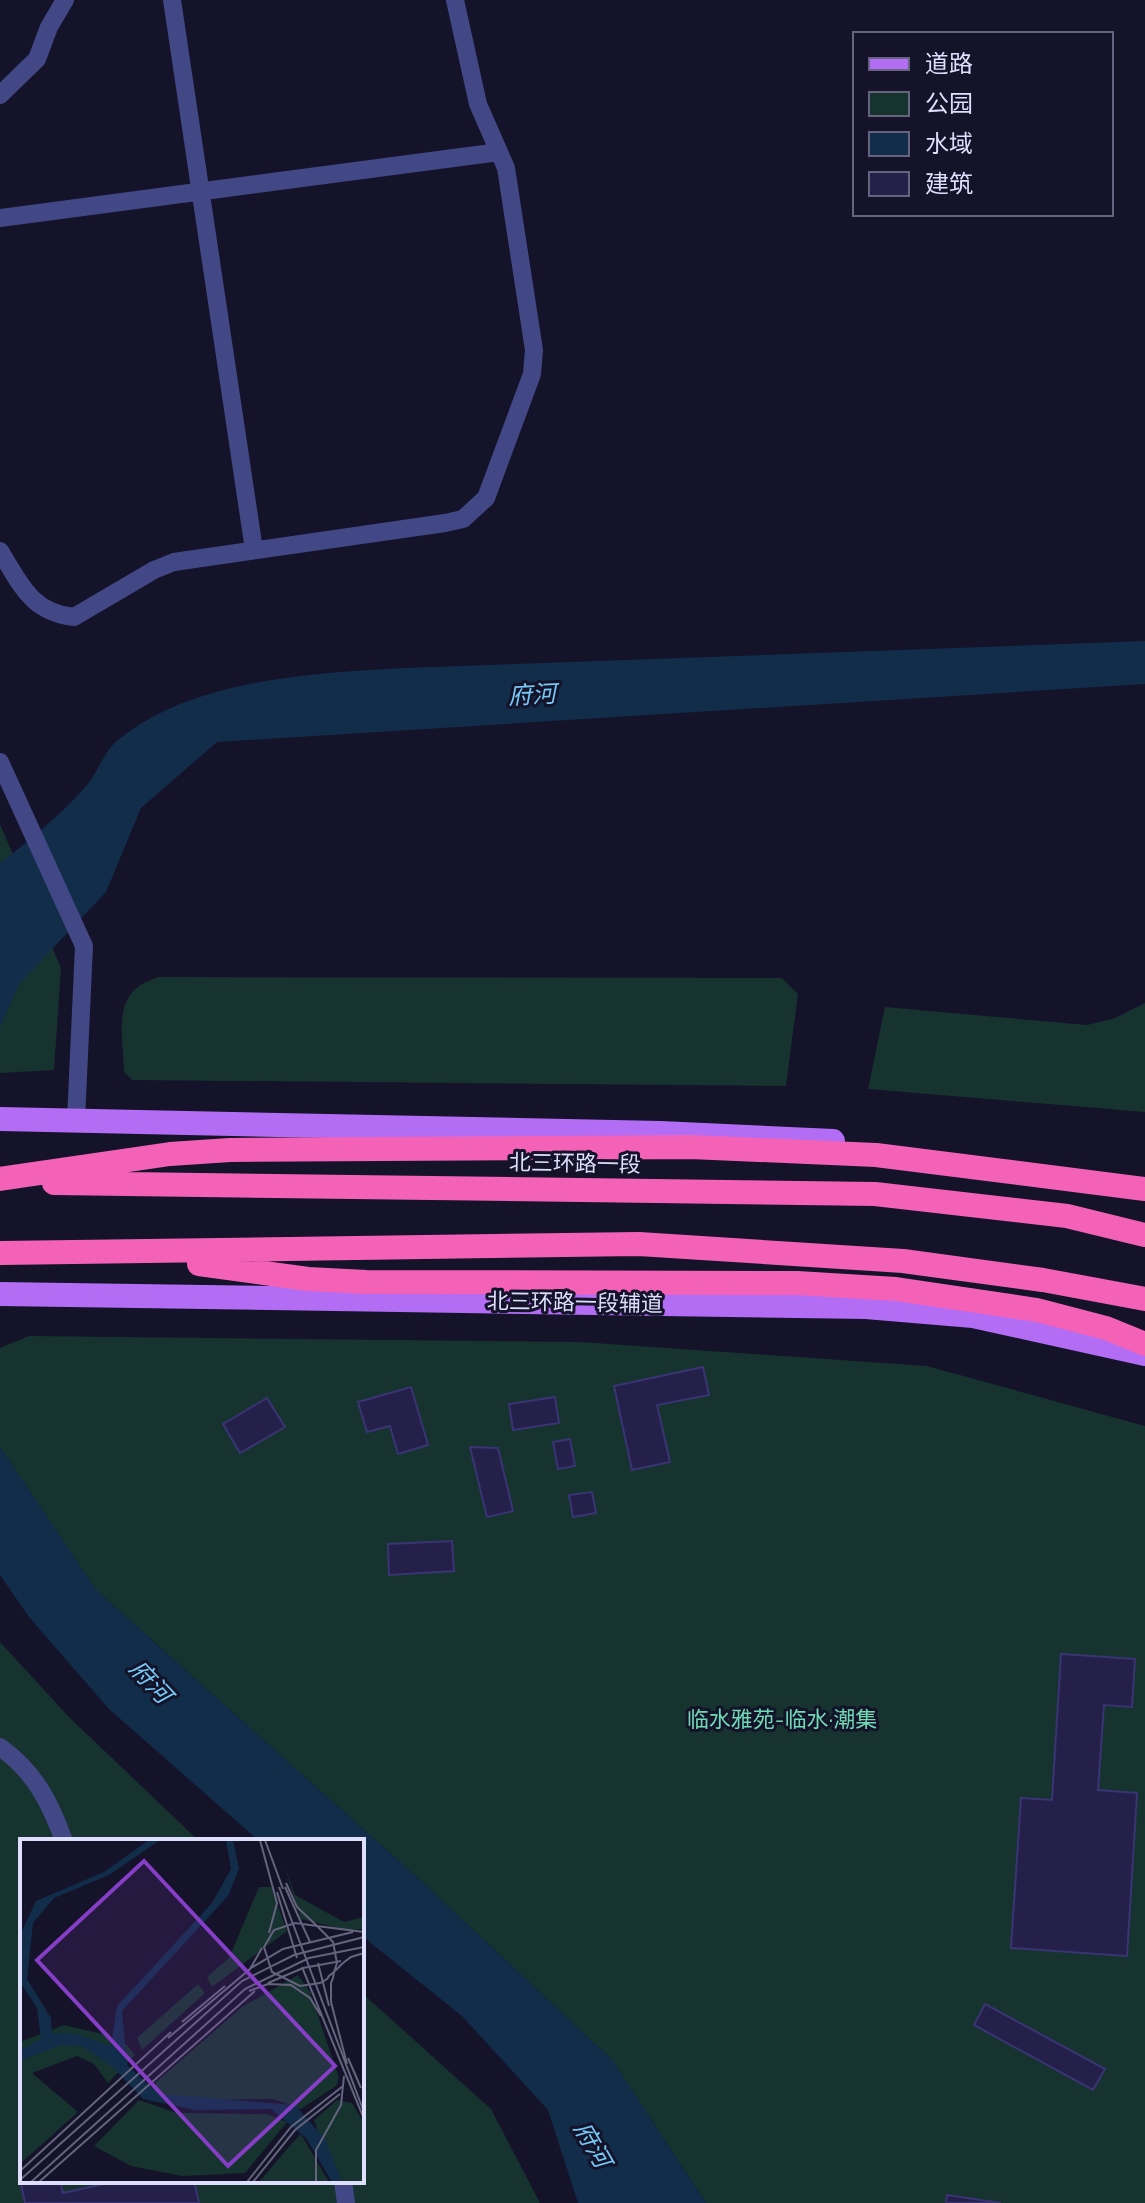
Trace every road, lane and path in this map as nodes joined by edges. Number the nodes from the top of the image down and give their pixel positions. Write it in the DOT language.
graph roads {
  1 [pos="65,0"];
  2 [pos="172,0"];
  3 [pos="455,0"];
  4 [pos="0,95"];
  5 [pos="499,152"];
  6 [pos="201,191"];
  7 [pos="0,218"];
  8 [pos="254,550"];
  9 [pos="3,563"];
  10 [pos="0,762"];
  11 [pos="0,1119"];
  12 [pos="76,1120"];
  13 [pos="0,1181"];
  14 [pos="1145,1181"];
  15 [pos="1145,1189"];
  16 [pos="1145,1235"];
  17 [pos="0,1253"];
  18 [pos="129,1254"];
  19 [pos="0,1294"];
  20 [pos="1145,1299"];
  21 [pos="1145,1344"];
  22 [pos="1145,1354"];
  23 [pos="0,1747"];
  24 [pos="63,1839"];
  1 -- 4 [label="street"];
  2 -- 6 [label="street"];
  3 -- 5 [label="street"];
  5 -- 6 [label="street"];
  5 -- 8 [label="street"];
  6 -- 7 [label="street"];
  6 -- 8 [label="street"];
  8 -- 9 [label="street"];
  10 -- 12 [label="street"];
  11 -- 12 [label="main road"];
  12 -- 14 [label="main road"];
  13 -- 15 [label="highway"];
  13 -- 16 [label="highway, 北三环路一段"];
  17 -- 18 [label="highway"];
  18 -- 20 [label="highway"];
  18 -- 21 [label="highway"];
  19 -- 22 [label="main road, 北三环路一段辅道"];
  23 -- 24 [label="street"];
}
